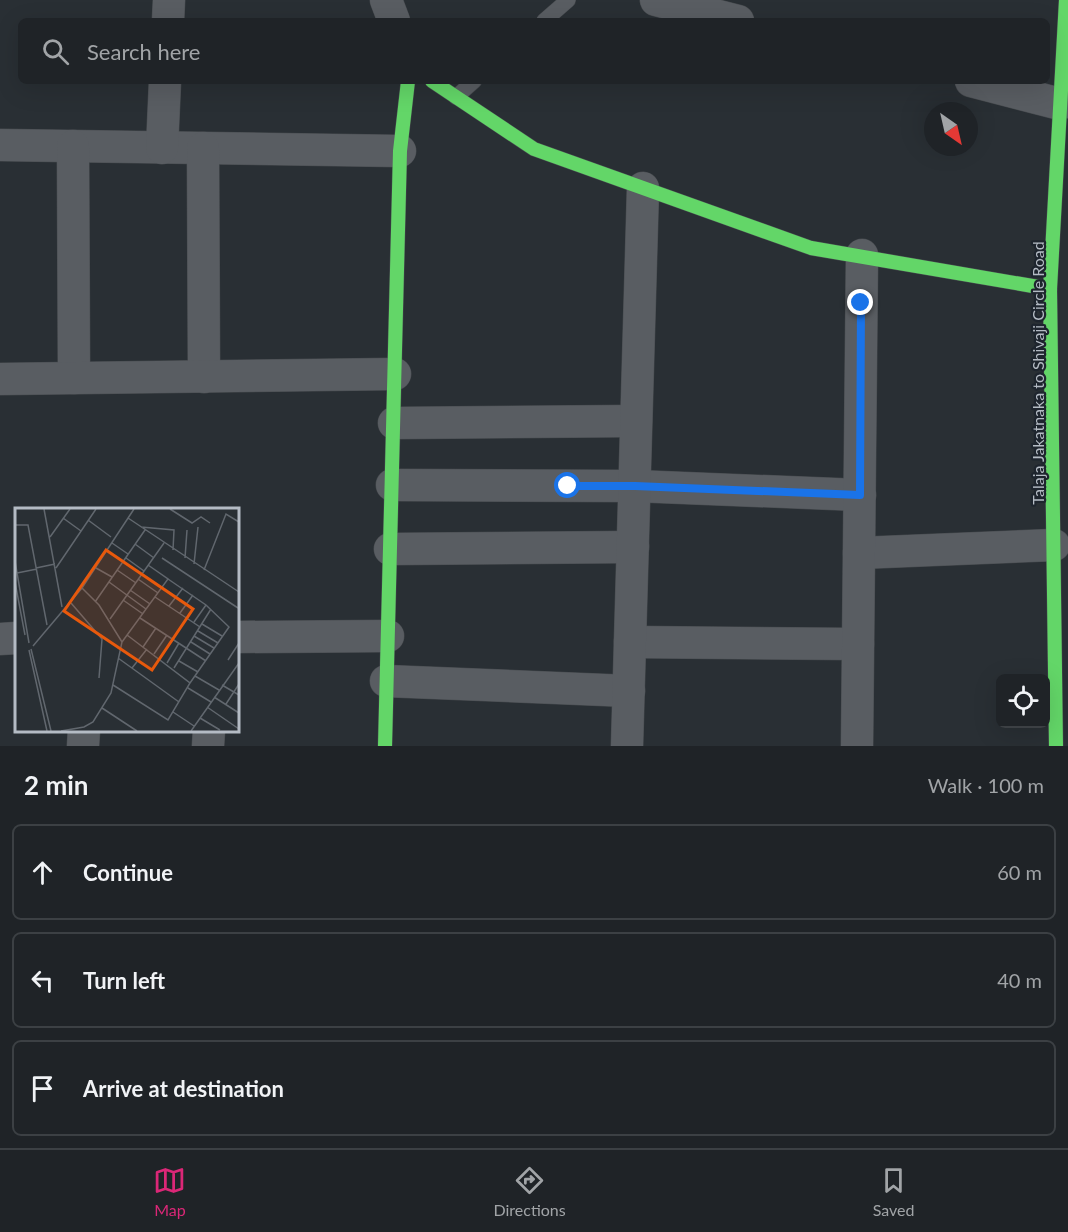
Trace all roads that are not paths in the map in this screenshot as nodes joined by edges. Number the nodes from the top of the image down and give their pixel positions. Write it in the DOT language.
graph roads {
  1 [pos="169,0"];
  2 [pos="386,0"];
  3 [pos="568,0"];
  4 [pos="656,0"];
  5 [pos="1066,0"];
  6 [pos="168,18"];
  7 [pos="393,18"];
  8 [pos="547,18"];
  9 [pos="726,18"];
  10 [pos="165,84"];
  11 [pos="408,84"];
  12 [pos="436,84"];
  13 [pos="471,84"];
  14 [pos="983,84"];
  15 [pos="456,97"];
  16 [pos="1060,104"];
  17 [pos="0,145"];
  18 [pos="73,146"];
  19 [pos="162,148"];
  20 [pos="203,148"];
  21 [pos="400,151"];
  22 [pos="643,188"];
  23 [pos="862,255"];
  24 [pos="1050,289"];
  25 [pos="395,374"];
  26 [pos="204,377"];
  27 [pos="74,378"];
  28 [pos="0,379"];
  29 [pos="636,421"];
  30 [pos="393,423"];
  31 [pos="392,485"];
  32 [pos="635,486"];
  33 [pos="860,495"];
  34 [pos="1054,545"];
  35 [pos="633,547"];
  36 [pos="390,549"];
  37 [pos="859,553"];
  38 [pos="388,636"];
  39 [pos="238,637"];
  40 [pos="15,638"];
  41 [pos="0,639"];
  42 [pos="630,642"];
  43 [pos="858,644"];
  44 [pos="386,681"];
  45 [pos="629,691"];
  46 [pos="84,731"];
  47 [pos="209,731"];
  48 [pos="83,746"];
  49 [pos="208,746"];
  50 [pos="385,746"];
  51 [pos="627,746"];
  52 [pos="857,746"];
  53 [pos="1056,746"];
  1 -- 6 [label="street"];
  2 -- 7 [label="street"];
  3 -- 8 [label="lane"];
  4 -- 9 [label="street"];
  5 -- 16 [label="main road, Talaja Jakatnaka to Shivaji Circle Road"];
  10 -- 19 [label="street"];
  11 -- 21 [label="main road"];
  12 -- 15 [label="main road"];
  13 -- 15 [label="lane"];
  14 -- 16 [label="street"];
  15 -- 22 [label="main road"];
  16 -- 24 [label="main road, Talaja Jakatnaka to Shivaji Circle Road"];
  17 -- 18 [label="street"];
  18 -- 19 [label="street"];
  18 -- 27 [label="street"];
  19 -- 20 [label="street"];
  20 -- 21 [label="street"];
  20 -- 26 [label="street"];
  21 -- 25 [label="main road"];
  22 -- 23 [label="main road"];
  22 -- 29 [label="street"];
  23 -- 24 [label="main road"];
  23 -- 33 [label="street"];
  24 -- 34 [label="main road, Talaja Jakatnaka to Shivaji Circle Road"];
  25 -- 26 [label="street"];
  25 -- 30 [label="main road"];
  26 -- 27 [label="street"];
  27 -- 28 [label="street"];
  29 -- 30 [label="street"];
  29 -- 32 [label="street"];
  30 -- 31 [label="main road"];
  31 -- 32 [label="street"];
  31 -- 36 [label="main road"];
  32 -- 33 [label="street"];
  32 -- 35 [label="street"];
  33 -- 37 [label="street"];
  34 -- 37 [label="street"];
  34 -- 53 [label="main road, Talaja Jakatnaka to Shivaji Circle Road"];
  35 -- 36 [label="street"];
  35 -- 42 [label="street"];
  36 -- 38 [label="main road"];
  37 -- 43 [label="street"];
  38 -- 39 [label="street"];
  38 -- 44 [label="main road"];
  40 -- 41 [label="street"];
  42 -- 43 [label="street"];
  42 -- 45 [label="street"];
  43 -- 52 [label="street"];
  44 -- 45 [label="street"];
  44 -- 50 [label="main road"];
  45 -- 51 [label="street"];
  46 -- 48 [label="street"];
  47 -- 49 [label="street"];
}
